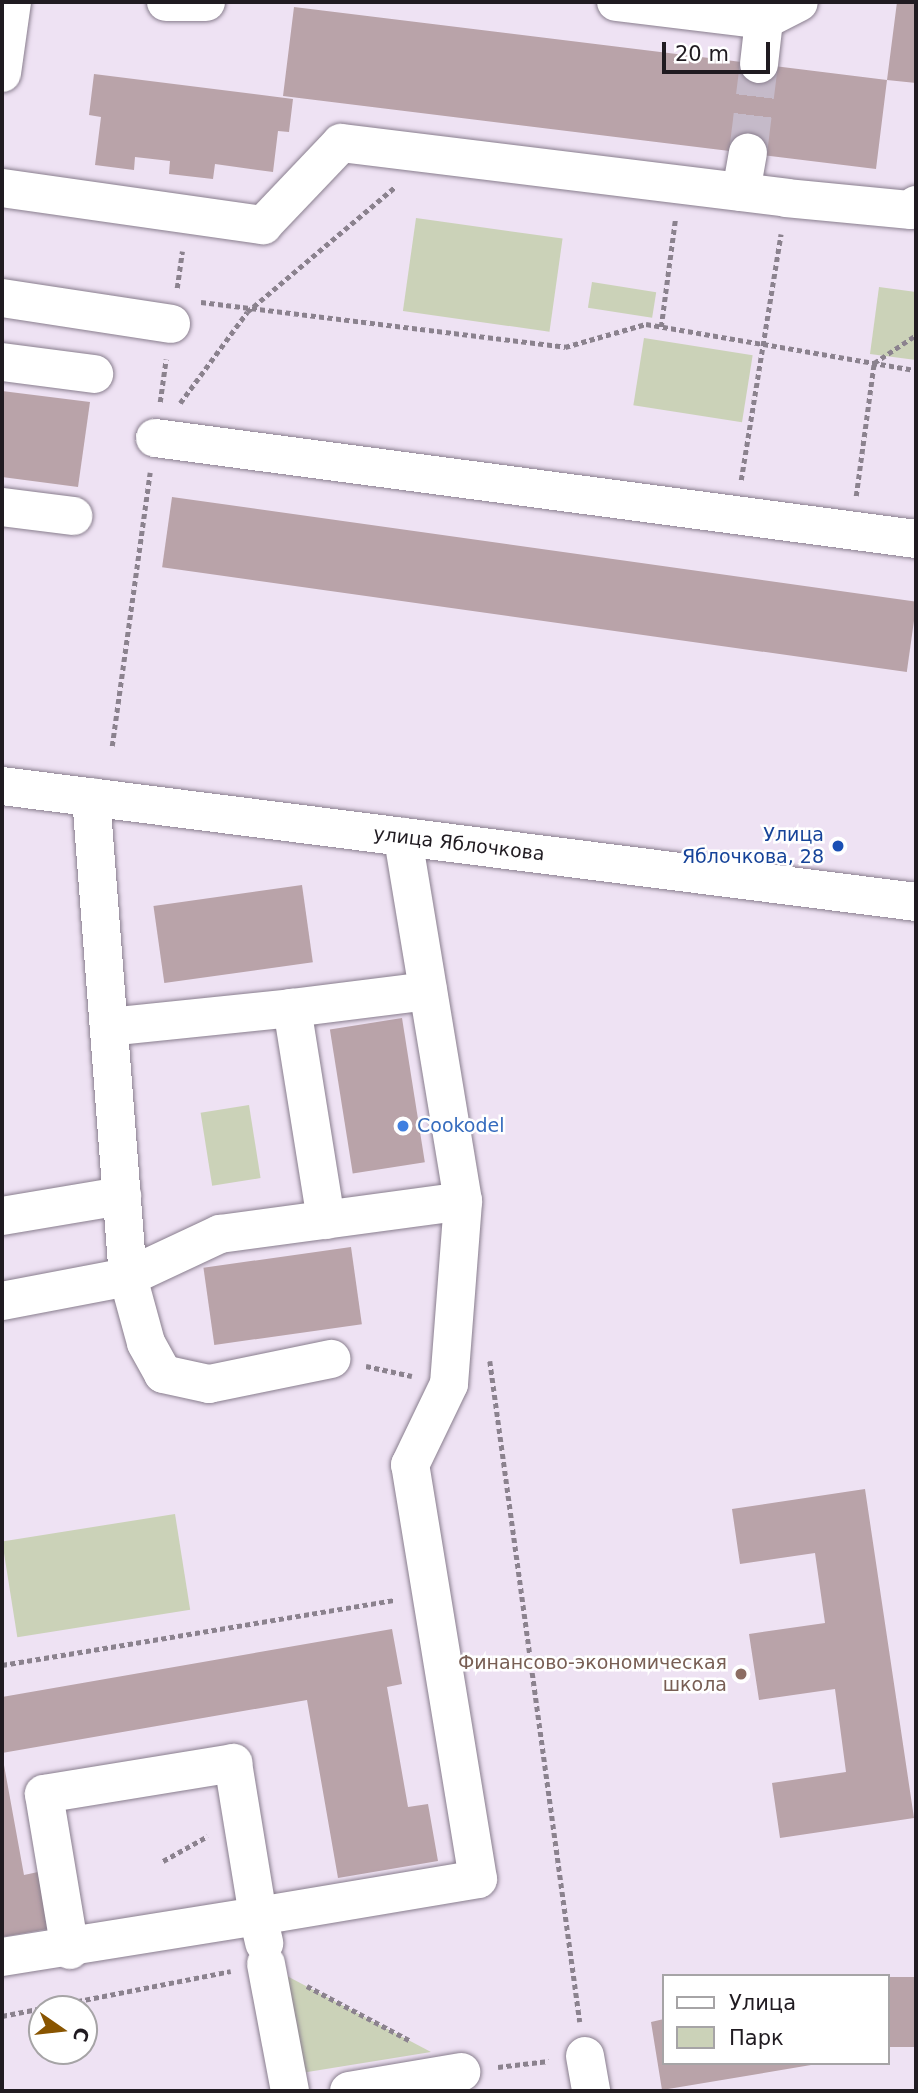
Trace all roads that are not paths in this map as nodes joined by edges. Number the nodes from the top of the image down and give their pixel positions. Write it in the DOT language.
graph roads {
  1 [pos="12,2"];
  2 [pos="166,2"];
  3 [pos="206,2"];
  4 [pos="615,2"];
  5 [pos="799,2"];
  6 [pos="764,11"];
  7 [pos="759,64"];
  8 [pos="2,73"];
  9 [pos="748,153"];
  10 [pos="2,188"];
  11 [pos="741,192"];
  12 [pos="914,209"];
  13 [pos="2,298"];
  14 [pos="182,312"];
  15 [pos="2,362"];
  16 [pos="93,374"];
  17 [pos="155,438"];
  18 [pos="2,507"];
  19 [pos="73,516"];
  20 [pos="916,538"];
  21 [pos="2,786"];
  22 [pos="91,797"];
  23 [pos="402,837"];
  24 [pos="916,902"];
  25 [pos="428,991"];
  26 [pos="292,1009"];
  27 [pos="109,1027"];
  28 [pos="122,1196"];
  29 [pos="463,1201"];
  30 [pos="2,1216"];
  31 [pos="326,1220"];
  32 [pos="128,1277"];
  33 [pos="2,1301"];
  34 [pos="331,1359"];
  35 [pos="263,1941"];
  36 [pos="70,1950"];
  37 [pos="2,1957"];
  38 [pos="461,2072"];
  39 [pos="290,2091"];
  40 [pos="349,2091"];
  1 -- 8 [label="street"];
  2 -- 3 [label="street"];
  4 -- 6 [label="street"];
  5 -- 6 [label="street"];
  6 -- 7 [label="street"];
  9 -- 11 [label="street"];
  10 -- 11 [label="street"];
  11 -- 12 [label="street"];
  13 -- 14 [label="street"];
  15 -- 16 [label="street"];
  17 -- 20 [label="street"];
  18 -- 19 [label="street"];
  21 -- 22 [label="street, улица Яблочкова"];
  22 -- 23 [label="street, улица Яблочкова"];
  22 -- 27 [label="street"];
  23 -- 24 [label="street, улица Яблочкова"];
  23 -- 25 [label="street"];
  25 -- 26 [label="street"];
  25 -- 29 [label="street"];
  26 -- 27 [label="street"];
  26 -- 31 [label="street"];
  27 -- 28 [label="street"];
  28 -- 30 [label="street"];
  28 -- 32 [label="street"];
  29 -- 31 [label="street"];
  29 -- 35 [label="street"];
  31 -- 32 [label="street"];
  32 -- 33 [label="street"];
  32 -- 34 [label="street"];
  35 -- 36 [label="street"];
  35 -- 36 [label="street"];
  35 -- 39 [label="street"];
  36 -- 37 [label="street"];
  38 -- 40 [label="street"];
}
